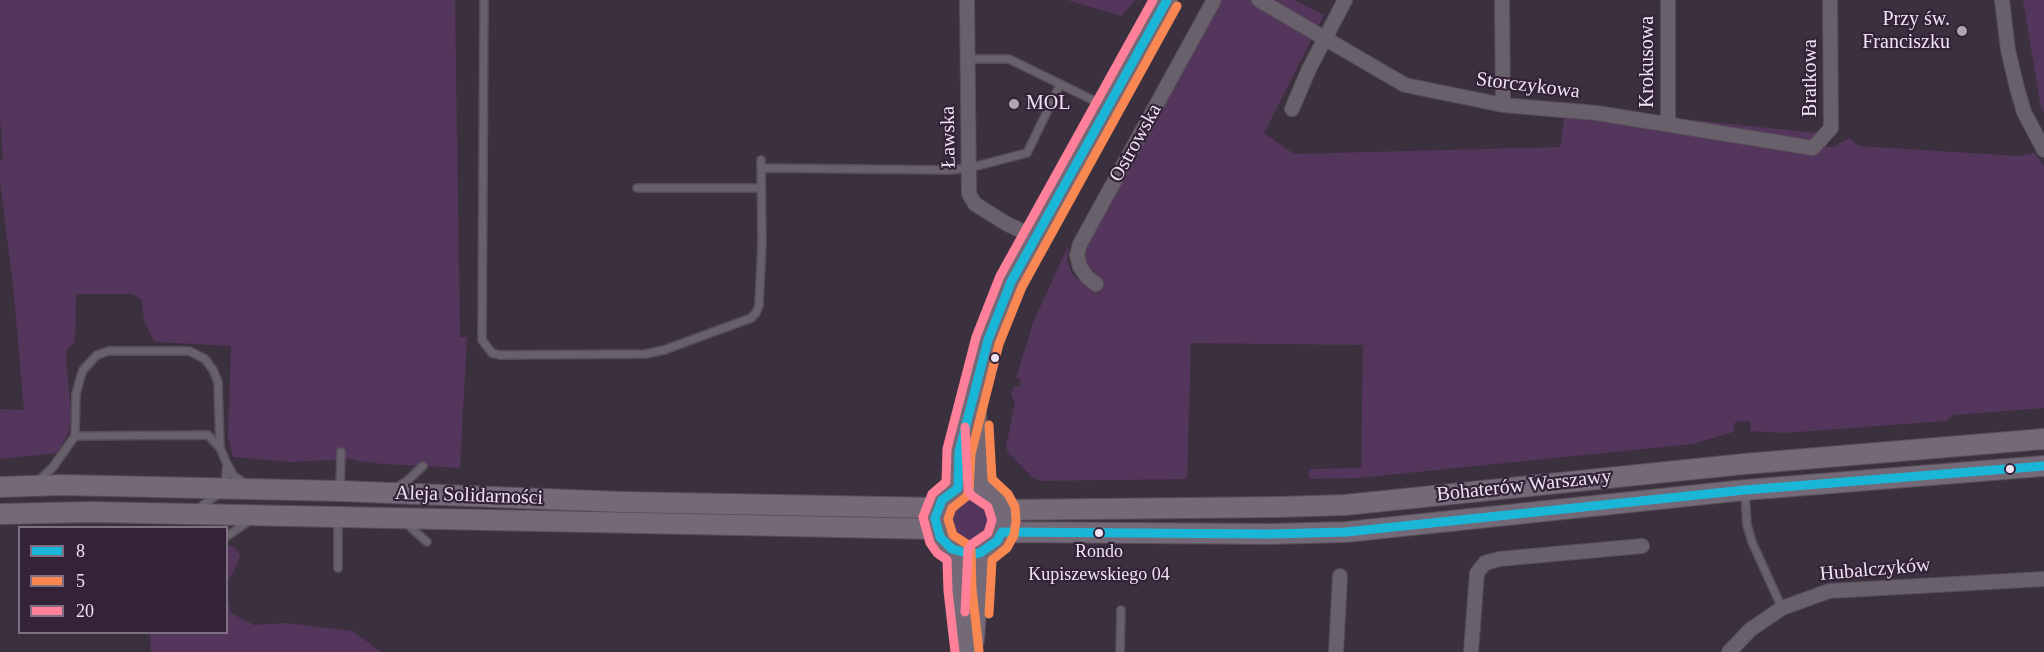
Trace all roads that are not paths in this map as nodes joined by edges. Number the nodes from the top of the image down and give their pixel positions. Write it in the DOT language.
graph roads {
  1 [pos="484,0"];
  2 [pos="967,0"];
  3 [pos="1167,0"];
  4 [pos="1214,0"];
  5 [pos="1259,0"];
  6 [pos="1345,0"];
  7 [pos="1502,0"];
  8 [pos="1668,0"];
  9 [pos="1830,0"];
  10 [pos="2002,0"];
  11 [pos="1324,38"];
  12 [pos="968,59"];
  13 [pos="1060,85"];
  14 [pos="1503,105"];
  15 [pos="1107,107"];
  16 [pos="1292,109"];
  17 [pos="1668,124"];
  18 [pos="1813,148"];
  19 [pos="2044,150"];
  20 [pos="969,168"];
  21 [pos="637,188"];
  22 [pos="761,188"];
  23 [pos="1035,237"];
  24 [pos="1096,284"];
  25 [pos="975,392"];
  26 [pos="75,436"];
  27 [pos="2044,439"];
  28 [pos="220,448"];
  29 [pos="340,452"];
  30 [pos="227,464"];
  31 [pos="423,466"];
  32 [pos="2044,466"];
  33 [pos="33,486"];
  34 [pos="980,487"];
  35 [pos="0,488"];
  36 [pos="958,488"];
  37 [pos="225,489"];
  38 [pos="257,489"];
  39 [pos="1745,490"];
  40 [pos="340,491"];
  41 [pos="384,493"];
  42 [pos="938,508"];
  43 [pos="1003,510"];
  44 [pos="0,514"];
  45 [pos="186,515"];
  46 [pos="257,517"];
  47 [pos="338,519"];
  48 [pos="400,520"];
  49 [pos="936,529"];
  50 [pos="1002,531"];
  51 [pos="228,536"];
  52 [pos="427,542"];
  53 [pos="1642,546"];
  54 [pos="959,553"];
  55 [pos="980,553"];
  56 [pos="338,568"];
  57 [pos="1340,576"];
  58 [pos="2044,579"];
  59 [pos="1782,608"];
  60 [pos="1121,610"];
  61 [pos="967,652"];
  62 [pos="973,652"];
  63 [pos="1120,652"];
  64 [pos="1336,652"];
  65 [pos="1471,652"];
  66 [pos="1729,652"];
  1 -- 22 [label="lane"];
  2 -- 12 [label="street, Ławska"];
  3 -- 15 [label="main road"];
  4 -- 24 [label="street, Ostrowska"];
  5 -- 11 [label="street, Storczykowa"];
  6 -- 11 [label="street"];
  7 -- 14 [label="street"];
  8 -- 17 [label="street, Krokusowa"];
  9 -- 18 [label="street, Bratkowa"];
  10 -- 19 [label="street"];
  11 -- 14 [label="street, Storczykowa"];
  11 -- 16 [label="street"];
  12 -- 13 [label="lane"];
  12 -- 20 [label="street, Ławska"];
  13 -- 15 [label="lane"];
  13 -- 20 [label="lane"];
  14 -- 17 [label="street, Storczykowa"];
  15 -- 23 [label="main road"];
  17 -- 18 [label="street, Storczykowa"];
  20 -- 22 [label="lane"];
  20 -- 23 [label="street, Ławska"];
  21 -- 22 [label="lane"];
  23 -- 25 [label="main road"];
  25 -- 34 [label="main road"];
  25 -- 36 [label="main road"];
  26 -- 28 [label="lane"];
  26 -- 28 [label="lane"];
  26 -- 33 [label="lane"];
  27 -- 43 [label="main road, Bohaterów Warszawy"];
  28 -- 30 [label="lane"];
  29 -- 40 [label="lane"];
  30 -- 37 [label="lane"];
  30 -- 38 [label="lane"];
  31 -- 41 [label="lane"];
  32 -- 39 [label="main road, Bohaterów Warszawy"];
  33 -- 35 [label="main road, Aleja Solidarności"];
  33 -- 37 [label="main road, Aleja Solidarności"];
  34 -- 36 [label="main road"];
  34 -- 43 [label="main road"];
  36 -- 42 [label="main road"];
  37 -- 38 [label="main road, Aleja Solidarności"];
  37 -- 45 [label="lane"];
  38 -- 40 [label="main road, Aleja Solidarności"];
  39 -- 50 [label="main road, Bohaterów Warszawy"];
  39 -- 59 [label="lane"];
  40 -- 41 [label="main road, Aleja Solidarności"];
  41 -- 42 [label="main road, Aleja Solidarności"];
  42 -- 49 [label="main road"];
  43 -- 50 [label="main road"];
  44 -- 45 [label="main road, Aleja Solidarności"];
  45 -- 46 [label="main road, Aleja Solidarności"];
  46 -- 47 [label="main road, Aleja Solidarności"];
  46 -- 51 [label="lane"];
  47 -- 48 [label="main road, Aleja Solidarności"];
  47 -- 56 [label="lane"];
  48 -- 49 [label="main road, Aleja Solidarności"];
  48 -- 52 [label="lane"];
  49 -- 54 [label="main road"];
  50 -- 55 [label="main road"];
  53 -- 65 [label="street"];
  54 -- 55 [label="main road"];
  54 -- 61 [label="main road"];
  55 -- 62 [label="main road"];
  57 -- 64 [label="street"];
  58 -- 59 [label="street, Hubalczyków"];
  59 -- 66 [label="street, Hubalczyków"];
  60 -- 63 [label="lane"];
}
